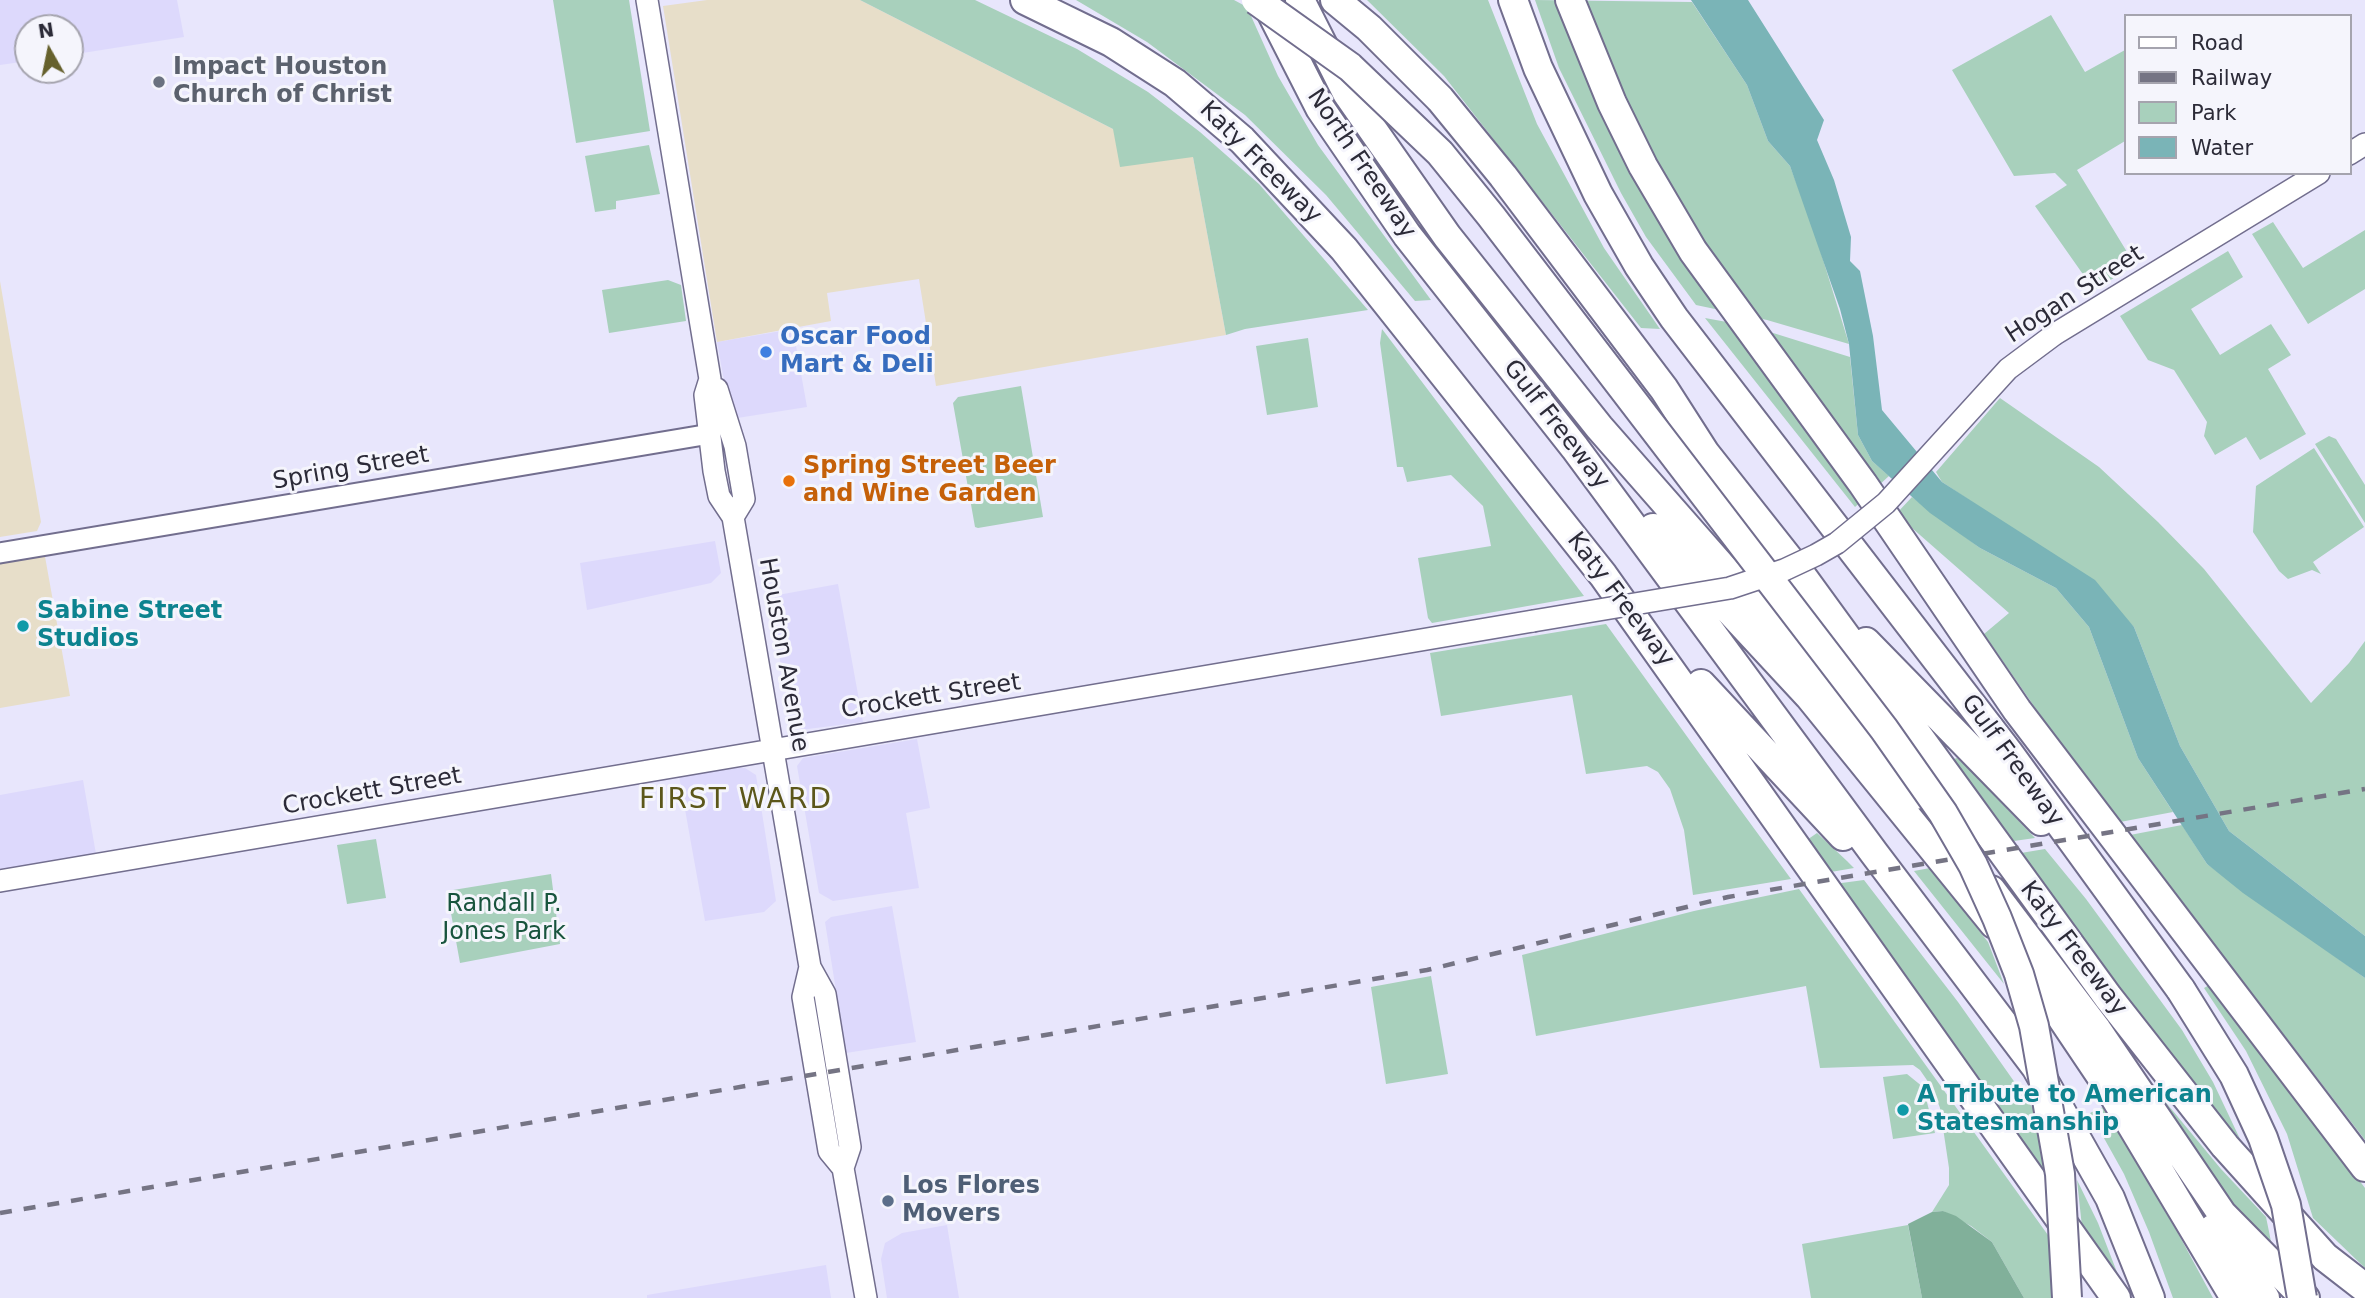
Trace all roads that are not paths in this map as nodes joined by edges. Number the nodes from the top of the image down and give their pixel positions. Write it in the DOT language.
graph roads {
  1 [pos="646,0"];
  2 [pos="1025,0"];
  3 [pos="1256,0"];
  4 [pos="1264,0"];
  5 [pos="1300,0"];
  6 [pos="1335,0"];
  7 [pos="1513,0"];
  8 [pos="1570,0"];
  9 [pos="2316,175"];
  10 [pos="1472,319"];
  11 [pos="709,379"];
  12 [pos="710,434"];
  13 [pos="1575,448"];
  14 [pos="733,517"];
  15 [pos="1858,526"];
  16 [pos="0,553"];
  17 [pos="1799,572"];
  18 [pos="1603,575"];
  19 [pos="774,750"];
  20 [pos="0,881"];
  21 [pos="2103,886"];
  22 [pos="1942,943"];
  23 [pos="2122,1067"];
  24 [pos="2365,1167"];
  25 [pos="2325,1257"];
  26 [pos="2365,1288"];
  27 [pos="866,1298"];
  28 [pos="2067,1298"];
  29 [pos="2116,1298"];
  30 [pos="2150,1298"];
  31 [pos="2235,1298"];
  32 [pos="2265,1298"];
  33 [pos="2303,1298"];
  34 [pos="2362,1298"];
  1 -- 11 [label="main road, Houston Avenue"];
  2 -- 18 [label="highway, Katy Freeway"];
  3 -- 28 [label="highway, bridge"];
  4 -- 10 [label="highway, North Freeway, bridge"];
  5 -- 23 [label="highway, bridge"];
  6 -- 17 [label="highway, Katy Freeway"];
  7 -- 21 [label="highway, Gulf Freeway"];
  8 -- 24 [label="highway"];
  9 -- 15 [label="main road, Hogan Street, bridge"];
  10 -- 13 [label="highway, Gulf Freeway"];
  11 -- 12 [label="main road, Houston Avenue"];
  11 -- 14 [label="main road, Houston Avenue"];
  12 -- 14 [label="main road, Houston Avenue"];
  12 -- 16 [label="street, Spring Street"];
  13 -- 22 [label="highway, Gulf Freeway"];
  13 -- 31 [label="highway"];
  14 -- 19 [label="main road, Houston Avenue"];
  15 -- 19 [label="main road, Crockett Street, bridge"];
  17 -- 21 [label="highway"];
  17 -- 25 [label="highway, Katy Freeway"];
  18 -- 22 [label="highway"];
  18 -- 29 [label="highway, Katy Freeway"];
  19 -- 20 [label="main road, Crockett Street"];
  19 -- 27 [label="main road, Houston Avenue"];
  21 -- 33 [label="highway, Gulf Freeway, bridge"];
  22 -- 30 [label="highway, Gulf Freeway"];
  23 -- 32 [label="highway"];
  23 -- 33 [label="highway"];
  25 -- 26 [label="highway, Katy Freeway"];
  25 -- 34 [label="highway"];
}
